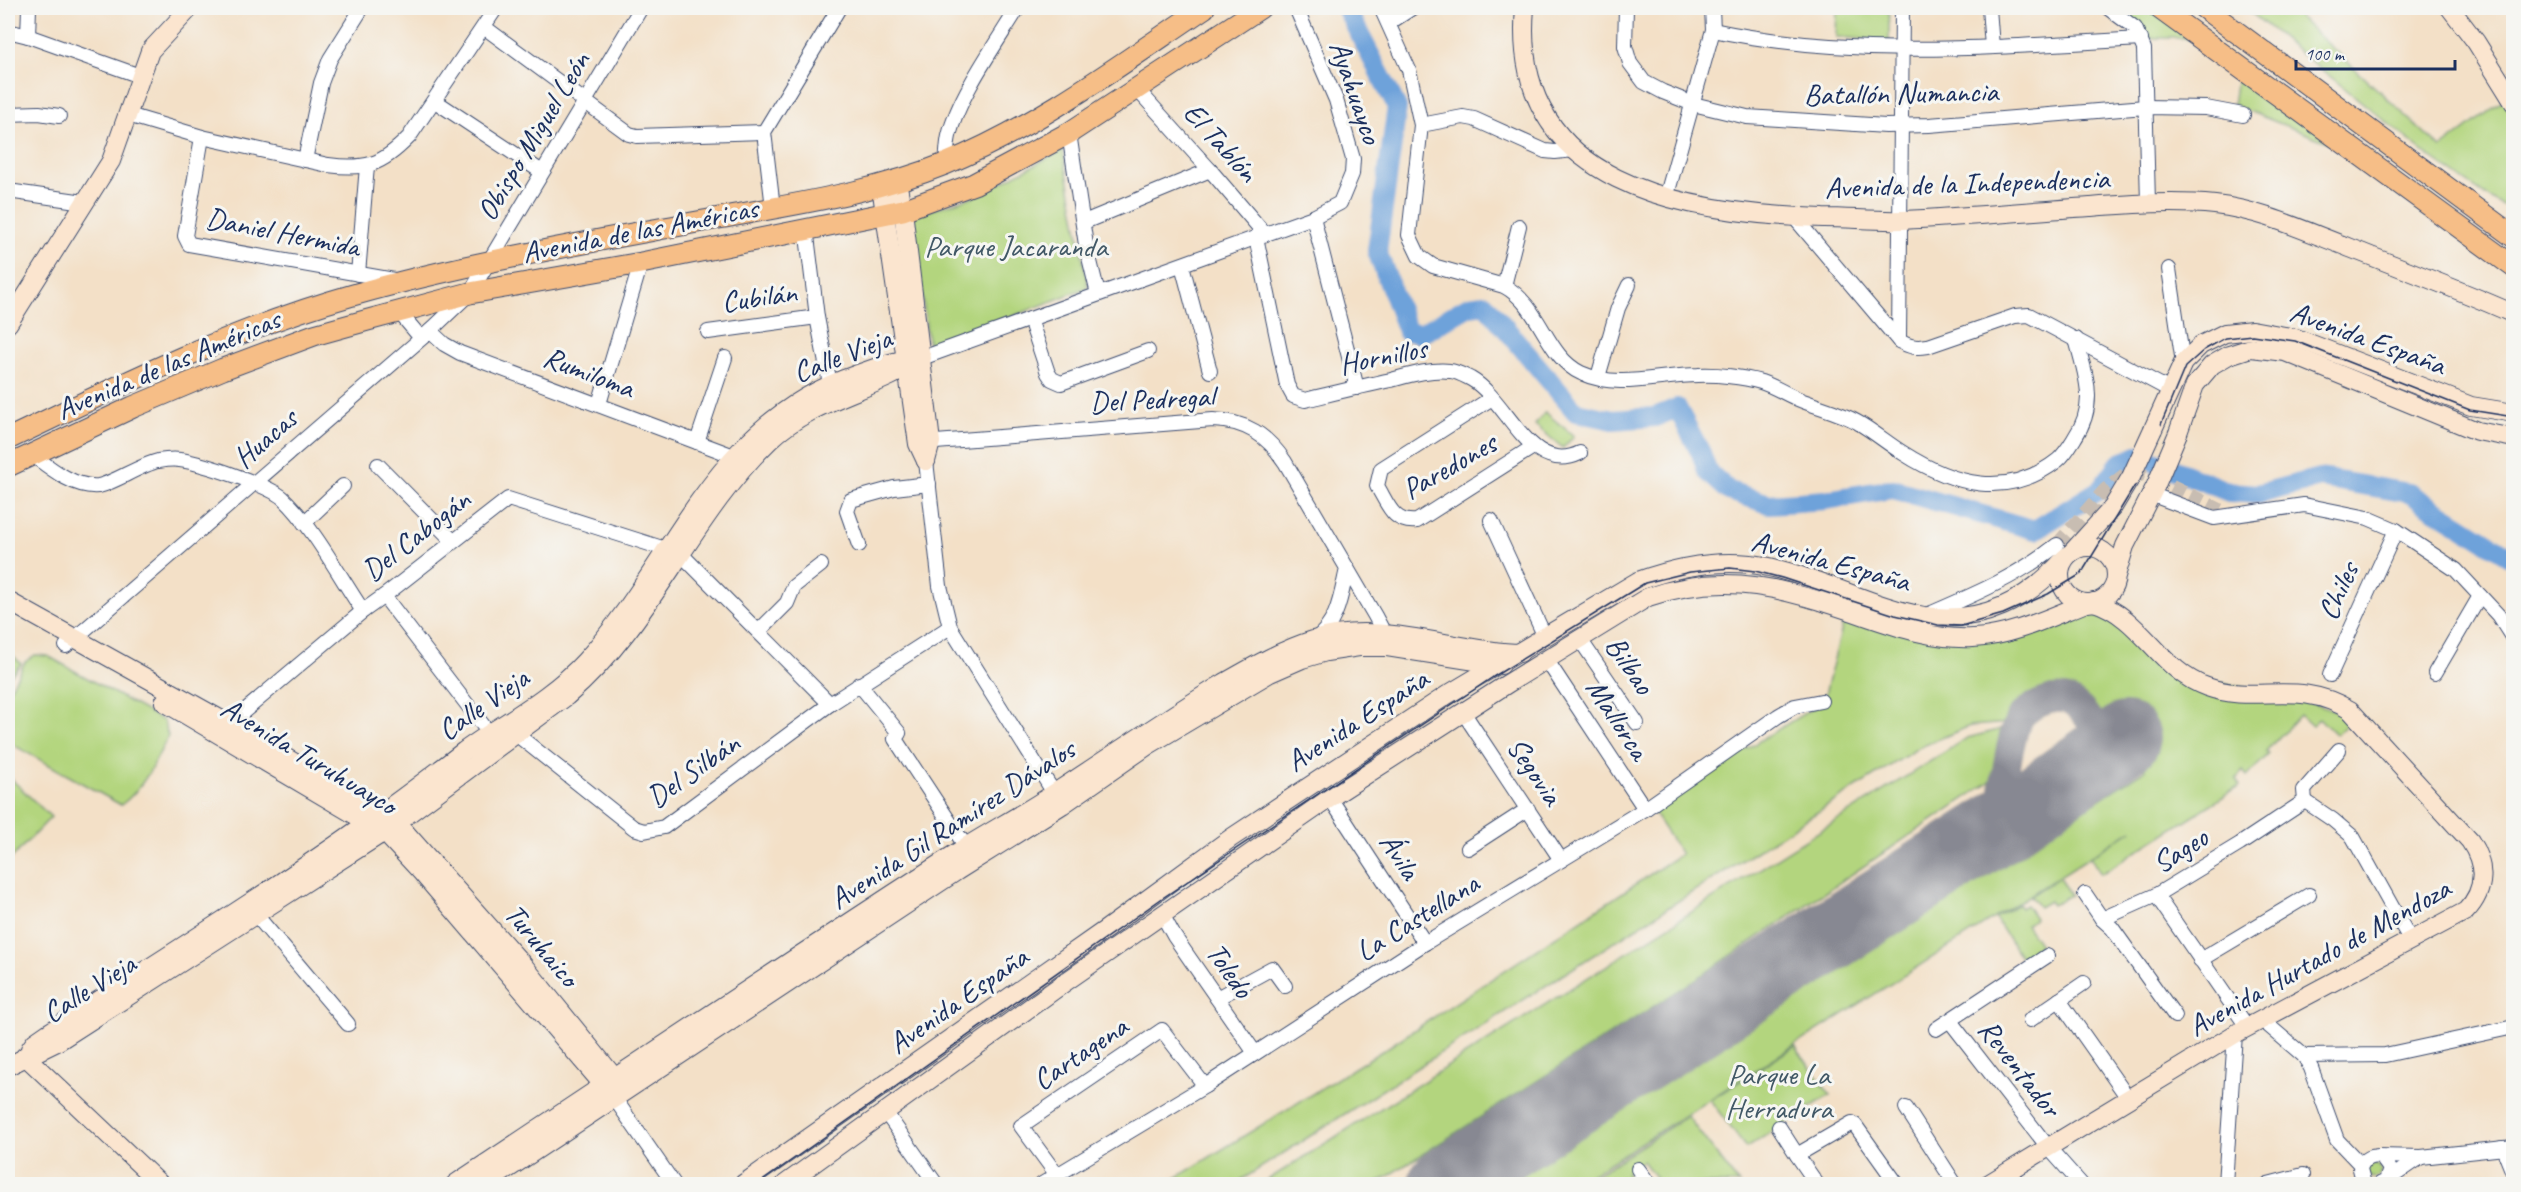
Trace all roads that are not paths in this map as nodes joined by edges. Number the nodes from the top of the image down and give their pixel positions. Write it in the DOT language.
graph roads {
  1 [pos="28,8"];
  2 [pos="190,8"];
  3 [pos="362,8"];
  4 [pos="496,8"];
  5 [pos="641,8"];
  6 [pos="839,8"];
  7 [pos="1018,8"];
  8 [pos="1204,8"];
  9 [pos="1260,8"];
  10 [pos="1296,8"];
  11 [pos="1382,8"];
  12 [pos="1412,8"];
  13 [pos="1525,8"];
  14 [pos="1626,8"];
  15 [pos="1712,8"];
  16 [pos="1902,8"];
  17 [pos="1989,8"];
  18 [pos="2108,8"];
  19 [pos="2159,8"];
  20 [pos="2204,8"];
  21 [pos="2450,8"];
  22 [pos="1389,23"];
  23 [pos="484,27"];
  24 [pos="1713,30"];
  25 [pos="8,31"];
  26 [pos="28,36"];
  27 [pos="2141,39"];
  28 [pos="1992,47"];
  29 [pos="1902,50"];
  30 [pos="140,76"];
  31 [pos="1136,88"];
  32 [pos="435,100"];
  33 [pos="584,102"];
  34 [pos="2514,103"];
  35 [pos="1693,104"];
  36 [pos="2145,106"];
  37 [pos="8,114"];
  38 [pos="128,115"];
  39 [pos="2243,115"];
  40 [pos="59,116"];
  41 [pos="1421,125"];
  42 [pos="1901,126"];
  43 [pos="764,132"];
  44 [pos="1069,134"];
  45 [pos="202,136"];
  46 [pos="1574,150"];
  47 [pos="306,160"];
  48 [pos="946,164"];
  49 [pos="368,166"];
  50 [pos="1210,170"];
  51 [pos="542,172"];
  52 [pos="889,184"];
  53 [pos="8,191"];
  54 [pos="1666,198"];
  55 [pos="84,202"];
  56 [pos="2148,203"];
  57 [pos="772,208"];
  58 [pos="894,212"];
  59 [pos="1312,217"];
  60 [pos="1794,217"];
  61 [pos="1901,220"];
  62 [pos="2489,220"];
  63 [pos="1084,222"];
  64 [pos="2514,222"];
  65 [pos="1520,226"];
  66 [pos="806,228"];
  67 [pos="1260,235"];
  68 [pos="2514,237"];
  69 [pos="489,261"];
  70 [pos="641,263"];
  71 [pos="1182,265"];
  72 [pos="2514,267"];
  73 [pos="2169,269"];
  74 [pos="358,274"];
  75 [pos="404,282"];
  76 [pos="1629,285"];
  77 [pos="1504,286"];
  78 [pos="470,292"];
  79 [pos="1098,294"];
  80 [pos="351,296"];
  81 [pos="399,312"];
  82 [pos="2514,314"];
  83 [pos="817,316"];
  84 [pos="1030,319"];
  85 [pos="8,324"];
  86 [pos="708,332"];
  87 [pos="426,334"];
  88 [pos="2076,339"];
  89 [pos="1899,341"];
  90 [pos="1148,351"];
  91 [pos="2108,356"];
  92 [pos="725,358"];
  93 [pos="912,362"];
  94 [pos="2182,363"];
  95 [pos="1210,371"];
  96 [pos="2085,373"];
  97 [pos="1598,377"];
  98 [pos="830,384"];
  99 [pos="1357,388"];
  100 [pos="2170,390"];
  101 [pos="1492,398"];
  102 [pos="1305,400"];
  103 [pos="599,404"];
  104 [pos="2514,413"];
  105 [pos="2514,438"];
  106 [pos="8,439"];
  107 [pos="697,442"];
  108 [pos="1533,447"];
  109 [pos="925,449"];
  110 [pos="1580,453"];
  111 [pos="33,455"];
  112 [pos="734,456"];
  113 [pos="378,465"];
  114 [pos="8,466"];
  115 [pos="254,483"];
  116 [pos="929,484"];
  117 [pos="343,486"];
  118 [pos="2154,490"];
  119 [pos="1491,520"];
  120 [pos="304,523"];
  121 [pos="2396,530"];
  122 [pos="453,541"];
  123 [pos="859,545"];
  124 [pos="674,551"];
  125 [pos="2064,552"];
  126 [pos="822,565"];
  127 [pos="1347,570"];
  128 [pos="2116,579"];
  129 [pos="384,596"];
  130 [pos="2480,596"];
  131 [pos="8,601"];
  132 [pos="2090,602"];
  133 [pos="363,611"];
  134 [pos="8,615"];
  135 [pos="2132,624"];
  136 [pos="950,627"];
  137 [pos="759,631"];
  138 [pos="1545,637"];
  139 [pos="1579,638"];
  140 [pos="1313,640"];
  141 [pos="2514,640"];
  142 [pos="1386,641"];
  143 [pos="70,642"];
  144 [pos="1520,653"];
  145 [pos="1437,655"];
  146 [pos="1546,659"];
  147 [pos="1498,665"];
  148 [pos="1529,670"];
  149 [pos="2435,673"];
  150 [pos="2330,675"];
  151 [pos="859,684"];
  152 [pos="1447,695"];
  153 [pos="1821,701"];
  154 [pos="830,704"];
  155 [pos="1463,712"];
  156 [pos="1636,723"];
  157 [pos="224,728"];
  158 [pos="489,733"];
  159 [pos="1154,733"];
  160 [pos="516,734"];
  161 [pos="2339,750"];
  162 [pos="1330,798"];
  163 [pos="1058,799"];
  164 [pos="2305,801"];
  165 [pos="1645,808"];
  166 [pos="1528,809"];
  167 [pos="383,822"];
  168 [pos="966,847"];
  169 [pos="1468,848"];
  170 [pos="1562,860"];
  171 [pos="2085,894"];
  172 [pos="2156,895"];
  173 [pos="2309,895"];
  174 [pos="252,909"];
  175 [pos="1163,916"];
  176 [pos="2102,919"];
  177 [pos="2411,941"];
  178 [pos="1425,943"];
  179 [pos="2047,956"];
  180 [pos="2200,960"];
  181 [pos="2084,983"];
  182 [pos="1285,986"];
  183 [pos="1217,998"];
  184 [pos="2059,1000"];
  185 [pos="2175,1016"];
  186 [pos="2030,1020"];
  187 [pos="1950,1021"];
  188 [pos="348,1024"];
  189 [pos="2248,1027"];
  190 [pos="2514,1027"];
  191 [pos="1936,1029"];
  192 [pos="1255,1053"];
  193 [pos="25,1056"];
  194 [pos="2304,1056"];
  195 [pos="8,1066"];
  196 [pos="1205,1086"];
  197 [pos="611,1087"];
  198 [pos="2128,1098"];
  199 [pos="1906,1108"];
  200 [pos="886,1113"];
  201 [pos="1779,1127"];
  202 [pos="2048,1147"];
  203 [pos="2508,1148"];
  204 [pos="1797,1155"];
  205 [pos="2378,1156"];
  206 [pos="2421,1157"];
  207 [pos="2361,1165"];
  208 [pos="1638,1168"];
  209 [pos="2302,1175"];
  210 [pos="2514,1175"];
  211 [pos="1049,1181"];
  212 [pos="2363,1182"];
  213 [pos="2383,1183"];
  214 [pos="160,1185"];
  215 [pos="455,1185"];
  216 [pos="485,1185"];
  217 [pos="674,1185"];
  218 [pos="743,1185"];
  219 [pos="785,1185"];
  220 [pos="936,1185"];
  221 [pos="1649,1185"];
  222 [pos="1817,1185"];
  223 [pos="1897,1185"];
  224 [pos="1955,1185"];
  225 [pos="1988,1185"];
  226 [pos="2082,1185"];
  227 [pos="2225,1185"];
  228 [pos="2268,1185"];
  1 -- 26 [label="street"];
  2 -- 30 [label="main road"];
  3 -- 47 [label="street"];
  4 -- 23 [label="street"];
  5 -- 33 [label="street, Obispo Miguel León"];
  6 -- 43 [label="street"];
  7 -- 48 [label="street"];
  8 -- 48 [label="main road, Avenida de las Américas"];
  9 -- 31 [label="main road, Avenida de las Américas"];
  10 -- 59 [label="street, Ayahuayco"];
  11 -- 22 [label="street"];
  12 -- 22 [label="street"];
  13 -- 46 [label="main road, Avenida de la Independencia"];
  14 -- 35 [label="street, Batallón Numancia"];
  15 -- 24 [label="street"];
  16 -- 29 [label="street"];
  17 -- 28 [label="street"];
  18 -- 27 [label="street"];
  19 -- 72 [label="main road"];
  20 -- 62 [label="main road"];
  21 -- 34 [label="main road"];
  22 -- 41 [label="street"];
  23 -- 32 [label="street"];
  23 -- 33 [label="street"];
  24 -- 29 [label="street"];
  24 -- 35 [label="street"];
  25 -- 26 [label="street"];
  26 -- 30 [label="street"];
  27 -- 28 [label="street"];
  27 -- 36 [label="street"];
  28 -- 29 [label="street"];
  29 -- 42 [label="street"];
  30 -- 38 [label="main road"];
  31 -- 44 [label="main road, Avenida de las Américas"];
  31 -- 50 [label="street, El Tablón"];
  32 -- 49 [label="street"];
  32 -- 51 [label="street"];
  33 -- 43 [label="street"];
  33 -- 51 [label="street, Obispo Miguel León"];
  35 -- 42 [label="street, Batallón Numancia"];
  35 -- 54 [label="street"];
  36 -- 39 [label="street, Batallón Numancia"];
  36 -- 42 [label="street, Batallón Numancia"];
  36 -- 56 [label="street"];
  37 -- 40 [label="street"];
  38 -- 45 [label="street"];
  38 -- 55 [label="main road"];
  41 -- 46 [label="street"];
  41 -- 77 [label="street"];
  42 -- 61 [label="street"];
  43 -- 57 [label="street"];
  44 -- 58 [label="main road, Avenida de las Américas"];
  44 -- 63 [label="street"];
  45 -- 47 [label="street"];
  45 -- 74 [label="street, Daniel Hermida"];
  46 -- 54 [label="main road, Avenida de la Independencia"];
  47 -- 49 [label="street"];
  48 -- 52 [label="main road, Avenida de las Américas"];
  49 -- 74 [label="street"];
  50 -- 63 [label="street"];
  50 -- 67 [label="street, El Tablón"];
  51 -- 69 [label="street, Obispo Miguel León"];
  52 -- 57 [label="main road, Avenida de las Américas"];
  52 -- 58 [label="main road"];
  53 -- 55 [label="street"];
  54 -- 60 [label="main road, Avenida de la Independencia"];
  55 -- 85 [label="main road"];
  56 -- 61 [label="main road, Avenida de la Independencia"];
  56 -- 82 [label="main road, Avenida de la Independencia"];
  57 -- 69 [label="main road, Avenida de las Américas"];
  58 -- 66 [label="main road, Avenida de las Américas"];
  58 -- 93 [label="main road"];
  59 -- 67 [label="street, Calle Vieja"];
  59 -- 99 [label="street"];
  60 -- 61 [label="main road, Avenida de la Independencia"];
  60 -- 89 [label="street"];
  61 -- 89 [label="street"];
  62 -- 64 [label="main road"];
  62 -- 68 [label="main road"];
  63 -- 79 [label="street"];
  65 -- 77 [label="street"];
  66 -- 70 [label="main road, Avenida de las Américas"];
  66 -- 83 [label="street"];
  67 -- 71 [label="street, Calle Vieja"];
  67 -- 102 [label="street, El Tablón"];
  69 -- 75 [label="main road, Avenida de las Américas"];
  69 -- 78 [label="street, Huacas"];
  70 -- 78 [label="main road, Avenida de las Américas"];
  70 -- 103 [label="street"];
  71 -- 79 [label="street, Calle Vieja"];
  71 -- 95 [label="street"];
  73 -- 94 [label="street"];
  74 -- 75 [label="street, Daniel Hermida"];
  74 -- 80 [label="street"];
  75 -- 80 [label="main road, Avenida de las Américas"];
  76 -- 97 [label="street"];
  77 -- 97 [label="street"];
  78 -- 81 [label="main road, Avenida de las Américas"];
  78 -- 87 [label="street, Huacas"];
  79 -- 84 [label="street, Calle Vieja"];
  80 -- 106 [label="main road, Avenida de las Américas"];
  81 -- 87 [label="street, Rumiloma"];
  81 -- 111 [label="main road, Avenida de las Américas"];
  83 -- 86 [label="street, Cubilán"];
  83 -- 98 [label="street"];
  84 -- 90 [label="street"];
  84 -- 93 [label="street, Calle Vieja"];
  87 -- 103 [label="street, Rumiloma"];
  87 -- 115 [label="street, Huacas"];
  88 -- 89 [label="street"];
  88 -- 91 [label="street"];
  88 -- 96 [label="street"];
  91 -- 96 [label="street"];
  91 -- 100 [label="street"];
  92 -- 107 [label="street"];
  93 -- 98 [label="main road, Calle Vieja"];
  93 -- 109 [label="main road"];
  93 -- 124 [label="main road, Calle Vieja"];
  94 -- 100 [label="main road, Avenida España"];
  94 -- 104 [label="main road, Avenida España"];
  96 -- 97 [label="street"];
  98 -- 112 [label="main road, Calle Vieja"];
  99 -- 101 [label="street, Hornillos"];
  99 -- 102 [label="street, Hornillos"];
  100 -- 125 [label="main road, Avenida España, bridge"];
  101 -- 108 [label="street, Hornillos"];
  101 -- 108 [label="street, Paredones"];
  103 -- 107 [label="street, Rumiloma"];
  105 -- 118 [label="main road, Avenida España, bridge"];
  107 -- 112 [label="street, Rumiloma"];
  108 -- 110 [label="street, Hornillos"];
  109 -- 116 [label="street"];
  109 -- 127 [label="street, Del Pedregal"];
  111 -- 114 [label="main road, Avenida de las Américas"];
  111 -- 115 [label="street"];
  112 -- 124 [label="main road, Calle Vieja"];
  113 -- 122 [label="street"];
  115 -- 120 [label="street"];
  115 -- 143 [label="street, Huacas"];
  116 -- 123 [label="street"];
  116 -- 136 [label="street"];
  117 -- 120 [label="street"];
  118 -- 121 [label="street"];
  118 -- 128 [label="main road, Avenida España"];
  119 -- 138 [label="street"];
  120 -- 133 [label="street"];
  121 -- 130 [label="street"];
  121 -- 150 [label="street, Chiles"];
  122 -- 124 [label="street, Del Cabogán"];
  122 -- 129 [label="street, Del Cabogán"];
  124 -- 137 [label="street"];
  124 -- 158 [label="main road, Calle Vieja"];
  124 -- 160 [label="main road, Calle Vieja"];
  125 -- 128 [label="main road"];
  125 -- 132 [label="main road"];
  125 -- 138 [label="main road, Avenida España"];
  126 -- 137 [label="street"];
  127 -- 140 [label="street"];
  127 -- 142 [label="street, Del Pedregal"];
  128 -- 132 [label="main road"];
  128 -- 135 [label="main road, Avenida Hurtado de Mendoza"];
  129 -- 133 [label="street, Del Cabogán"];
  129 -- 158 [label="street"];
  130 -- 141 [label="street"];
  130 -- 149 [label="street"];
  131 -- 143 [label="main road, Avenida Turuhuayco"];
  132 -- 135 [label="main road, Avenida Hurtado de Mendoza"];
  132 -- 139 [label="main road, Avenida España"];
  133 -- 157 [label="street, Del Cabogán"];
  134 -- 143 [label="main road, Avenida Turuhuayco"];
  135 -- 177 [label="main road, Avenida Hurtado de Mendoza"];
  136 -- 151 [label="street, Del Silbán"];
  136 -- 163 [label="street"];
  137 -- 154 [label="street"];
  138 -- 144 [label="main road, Avenida España"];
  139 -- 146 [label="main road, Avenida España"];
  139 -- 156 [label="street, Bilbao"];
  140 -- 142 [label="main road, Avenida Gil Ramírez Dávalos"];
  140 -- 159 [label="main road, Avenida Gil Ramírez Dávalos"];
  142 -- 144 [label="main road, Avenida Gil Ramírez Dávalos"];
  142 -- 145 [label="main road, Avenida Gil Ramírez Dávalos"];
  142 -- 159 [label="main road, Avenida Gil Ramírez Dávalos"];
  143 -- 157 [label="main road, Avenida Turuhuayco"];
  144 -- 147 [label="main road, Avenida España"];
  145 -- 147 [label="main road, Avenida Gil Ramírez Dávalos"];
  145 -- 152 [label="main road"];
  146 -- 148 [label="main road, Avenida España"];
  146 -- 165 [label="street, Mallorca"];
  147 -- 148 [label="main road, Avenida Gil Ramírez Dávalos"];
  147 -- 152 [label="main road, Avenida España"];
  148 -- 155 [label="main road, Avenida España"];
  151 -- 154 [label="street, Del Silbán"];
  151 -- 168 [label="street"];
  152 -- 218 [label="main road, Avenida España"];
  153 -- 165 [label="street, La Castellana"];
  154 -- 160 [label="street, Del Silbán"];
  155 -- 162 [label="main road, Avenida España"];
  155 -- 166 [label="street, Segovia"];
  157 -- 167 [label="main road, Avenida Turuhuayco"];
  158 -- 160 [label="street"];
  158 -- 167 [label="main road, Calle Vieja"];
  159 -- 163 [label="main road, Avenida Gil Ramírez Dávalos"];
  160 -- 167 [label="main road, Calle Vieja"];
  161 -- 164 [label="street"];
  162 -- 175 [label="main road, Avenida España"];
  162 -- 178 [label="street, Ávila"];
  163 -- 168 [label="main road, Avenida Gil Ramírez Dávalos"];
  163 -- 197 [label="main road, Avenida Gil Ramírez Dávalos"];
  164 -- 172 [label="street, Sageo"];
  164 -- 177 [label="street"];
  165 -- 170 [label="street, La Castellana"];
  166 -- 169 [label="street"];
  166 -- 170 [label="street, Segovia"];
  167 -- 174 [label="main road, Calle Vieja"];
  167 -- 197 [label="main road, Avenida Turuhuayco"];
  168 -- 197 [label="main road, Avenida Gil Ramírez Dávalos"];
  170 -- 178 [label="street, La Castellana"];
  171 -- 176 [label="street"];
  172 -- 176 [label="street"];
  172 -- 180 [label="street, Sageo"];
  173 -- 180 [label="street"];
  174 -- 188 [label="street"];
  174 -- 193 [label="main road, Calle Vieja"];
  175 -- 183 [label="street, Toledo"];
  175 -- 200 [label="main road, Avenida España"];
  176 -- 185 [label="street"];
  177 -- 189 [label="main road, Avenida Hurtado de Mendoza"];
  178 -- 192 [label="street, La Castellana"];
  179 -- 187 [label="street, Reventador"];
  180 -- 189 [label="street, Sageo"];
  181 -- 184 [label="street"];
  182 -- 183 [label="street"];
  183 -- 192 [label="street, Toledo"];
  184 -- 186 [label="street"];
  184 -- 198 [label="street"];
  187 -- 191 [label="street, Reventador"];
  187 -- 202 [label="street, Reventador"];
  189 -- 194 [label="street, Sageo"];
  189 -- 198 [label="main road, Avenida Hurtado de Mendoza"];
  189 -- 227 [label="street"];
  190 -- 194 [label="street"];
  192 -- 196 [label="street, La Castellana"];
  193 -- 195 [label="main road, Calle Vieja"];
  193 -- 214 [label="main road"];
  194 -- 207 [label="street"];
  196 -- 211 [label="street, La Castellana"];
  196 -- 211 [label="street, Cartagena"];
  197 -- 215 [label="main road, Avenida Gil Ramírez Dávalos"];
  197 -- 216 [label="main road, Avenida Gil Ramírez Dávalos"];
  197 -- 217 [label="street"];
  198 -- 202 [label="main road, Avenida Hurtado de Mendoza"];
  199 -- 224 [label="street"];
  200 -- 219 [label="main road, Avenida España"];
  200 -- 220 [label="street"];
  201 -- 204 [label="street"];
  202 -- 225 [label="main road, Avenida Hurtado de Mendoza"];
  202 -- 226 [label="street, Reventador"];
  203 -- 206 [label="street"];
  203 -- 210 [label="street"];
  204 -- 222 [label="street"];
  204 -- 223 [label="street"];
  205 -- 206 [label="street"];
  205 -- 207 [label="street"];
  205 -- 213 [label="street"];
  206 -- 213 [label="street"];
  207 -- 212 [label="street"];
  208 -- 221 [label="street"];
  209 -- 228 [label="street"];
}
